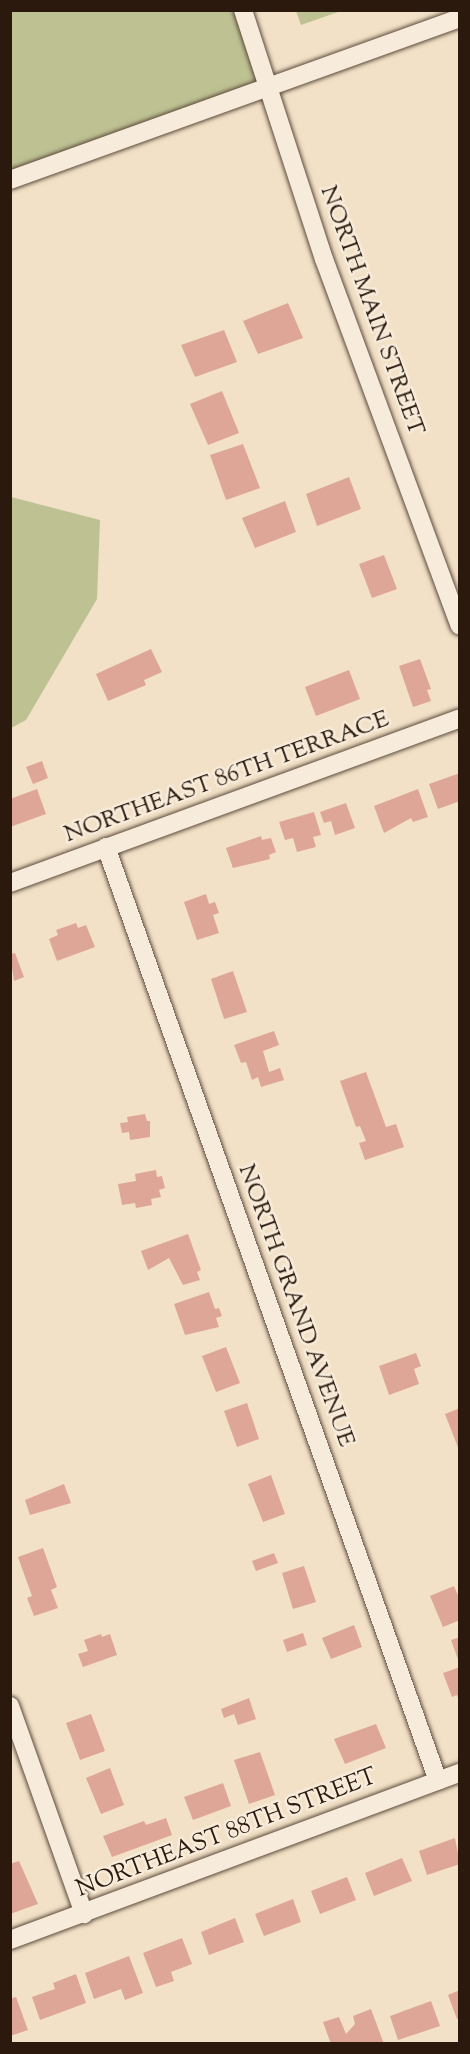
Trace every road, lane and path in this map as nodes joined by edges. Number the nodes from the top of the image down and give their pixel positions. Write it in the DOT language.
graph roads {
  1 [pos="243,10"];
  2 [pos="459,18"];
  3 [pos="268,85"];
  4 [pos="10,180"];
  5 [pos="459,626"];
  6 [pos="459,718"];
  7 [pos="106,847"];
  8 [pos="10,883"];
  9 [pos="10,1706"];
  10 [pos="459,1773"];
  11 [pos="438,1780"];
  12 [pos="84,1914"];
  13 [pos="10,1940"];
  1 -- 3 [label="street, NORTH MAIN STREET"];
  2 -- 3 [label="street"];
  3 -- 4 [label="street"];
  3 -- 5 [label="street, NORTH MAIN STREET"];
  6 -- 7 [label="street, NORTHEAST 86TH TERRACE"];
  7 -- 8 [label="street, NORTHEAST 86TH TERRACE"];
  7 -- 11 [label="street, NORTH GRAND AVENUE"];
  9 -- 12 [label="street"];
  10 -- 11 [label="street, NORTHEAST 88TH STREET"];
  11 -- 12 [label="street, NORTHEAST 88TH STREET"];
  12 -- 13 [label="street, NORTHEAST 88TH STREET"];
}
